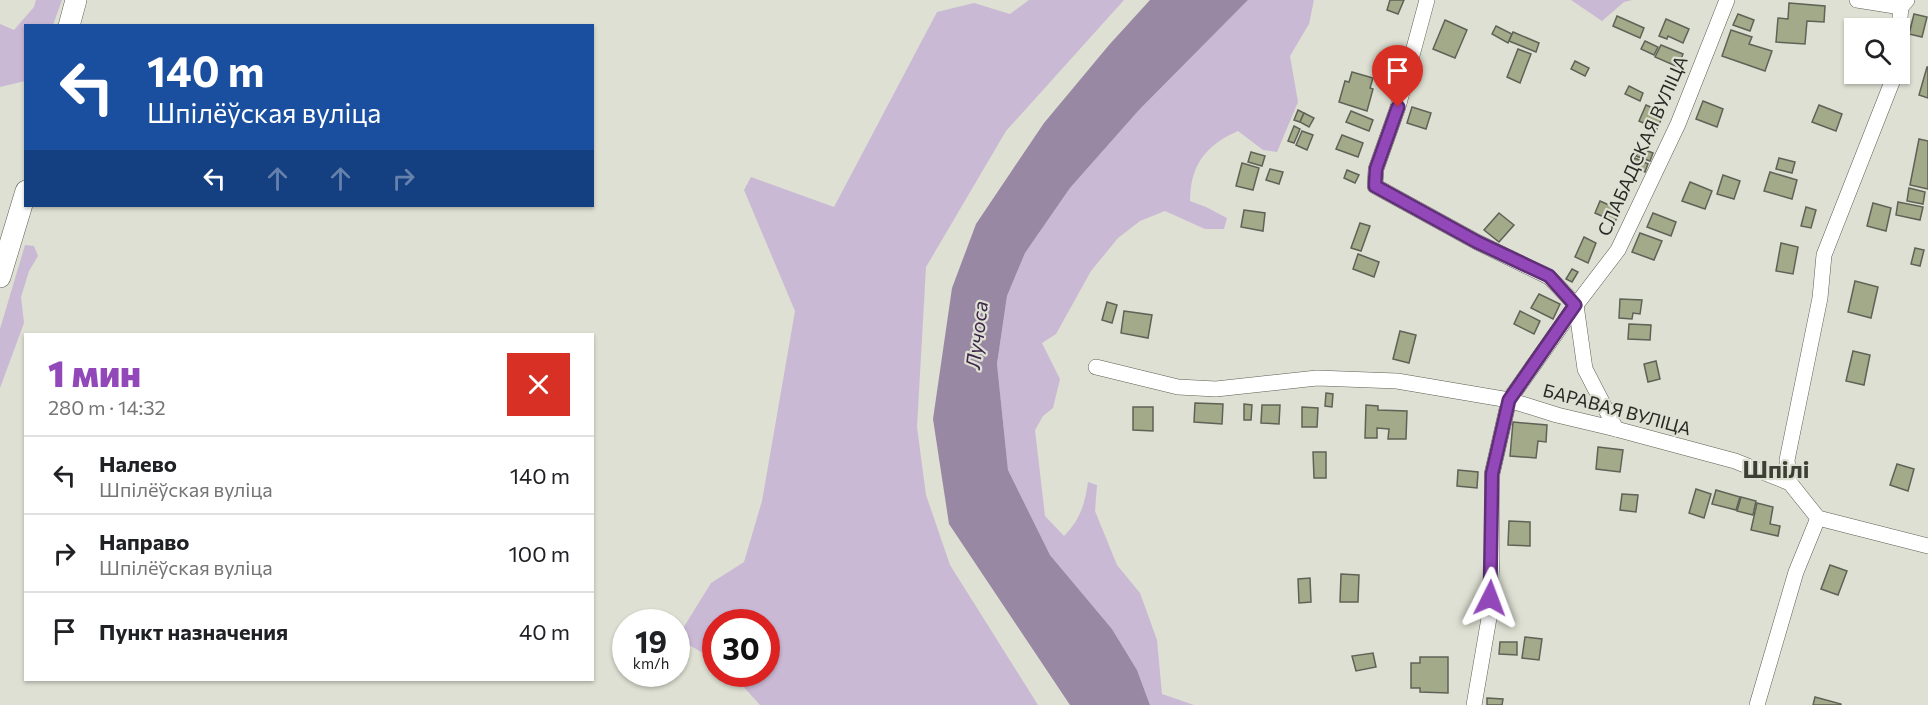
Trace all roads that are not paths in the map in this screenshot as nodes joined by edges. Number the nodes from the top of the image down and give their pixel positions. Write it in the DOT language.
graph roads {
  1 [pos="76,0"];
  2 [pos="1426,0"];
  3 [pos="1727,0"];
  4 [pos="1857,0"];
  5 [pos="1904,4"];
  6 [pos="70,24"];
  7 [pos="1891,84"];
  8 [pos="24,198"];
  9 [pos="0,277"];
  10 [pos="1575,305"];
  11 [pos="1096,367"];
  12 [pos="1509,400"];
  13 [pos="1616,429"];
  14 [pos="1790,483"];
  15 [pos="1818,518"];
  16 [pos="1928,546"];
  17 [pos="1474,705"];
  18 [pos="1757,705"];
  1 -- 6 [label="street"];
  2 -- 10 [label="street"];
  3 -- 10 [label="street, СЛАБАДСКАЯ ВУЛІЦА"];
  4 -- 5 [label="street"];
  7 -- 14 [label="street"];
  8 -- 9 [label="street"];
  10 -- 12 [label="street, СЛАБАДСКАЯ ВУЛІЦА"];
  10 -- 13 [label="street"];
  11 -- 12 [label="street, БАРАВАЯ ВУЛІЦА"];
  12 -- 13 [label="street, БАРАВАЯ ВУЛІЦА"];
  12 -- 17 [label="street, СЛАБАДСКАЯ ВУЛІЦА"];
  13 -- 14 [label="street, БАРАВАЯ ВУЛІЦА"];
  14 -- 15 [label="street, БАРАВАЯ ВУЛІЦА"];
  15 -- 16 [label="street"];
  15 -- 18 [label="street"];
}
